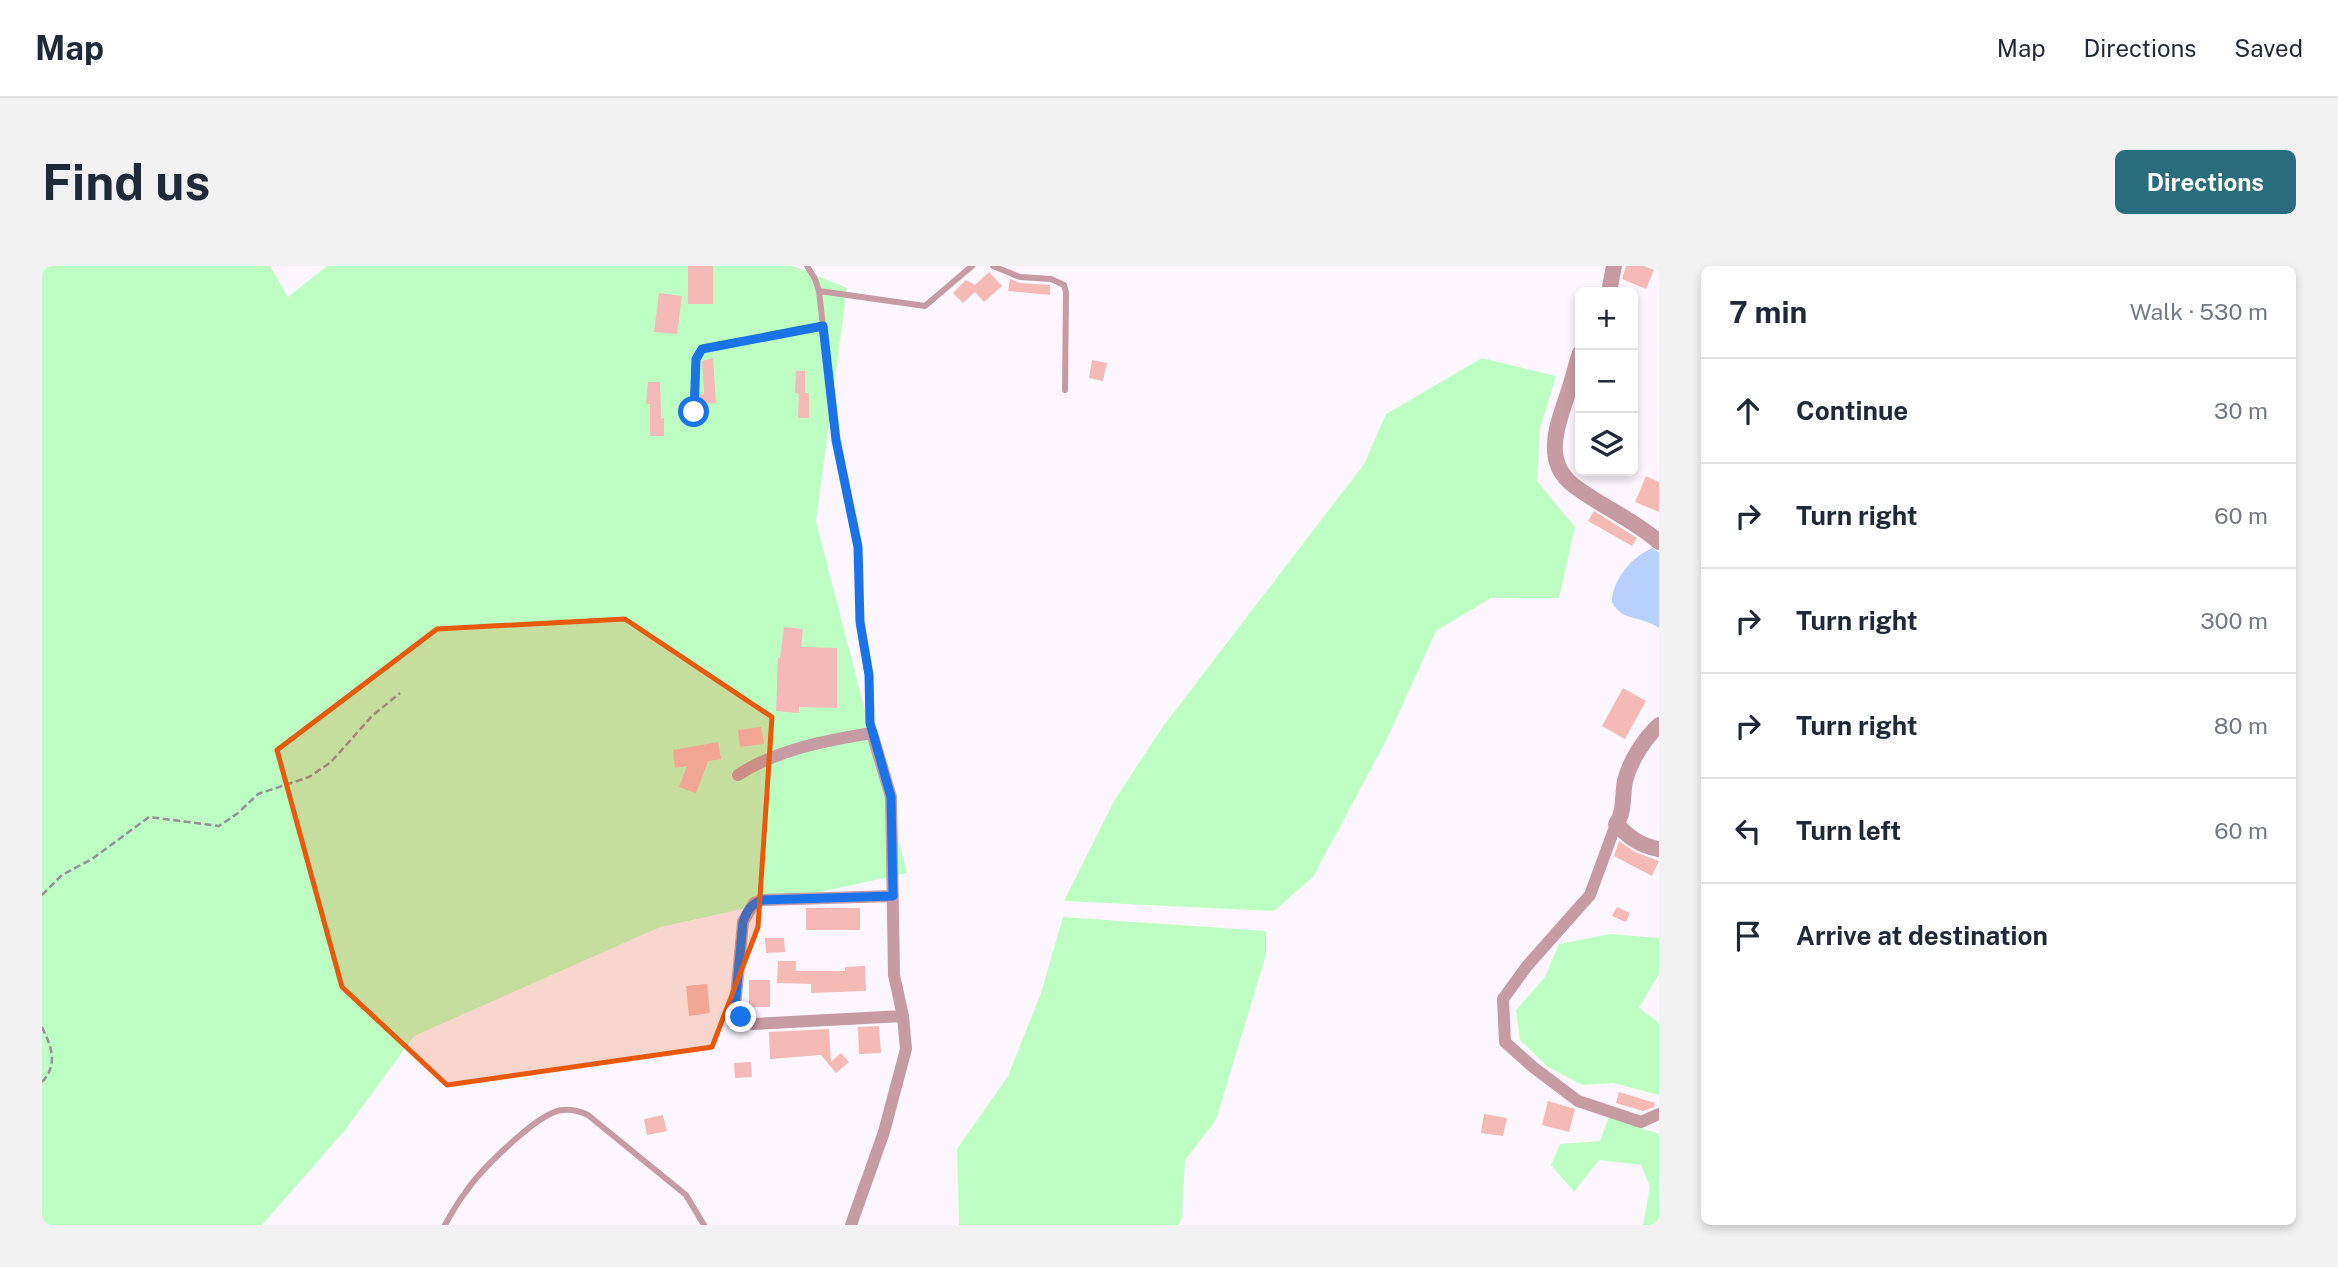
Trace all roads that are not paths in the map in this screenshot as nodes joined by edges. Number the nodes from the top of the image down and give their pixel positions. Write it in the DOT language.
graph roads {
  1 [pos="807,266"];
  2 [pos="972,266"];
  3 [pos="993,266"];
  4 [pos="1614,266"];
  5 [pos="1610,287"];
  6 [pos="819,290"];
  7 [pos="823,326"];
  8 [pos="1575,368"];
  9 [pos="1065,390"];
  10 [pos="694,412"];
  11 [pos="1659,542"];
  12 [pos="1659,725"];
  13 [pos="872,733"];
  14 [pos="738,775"];
  15 [pos="1616,824"];
  16 [pos="1659,849"];
  17 [pos="893,896"];
  18 [pos="903,1016"];
  19 [pos="1659,1114"];
  20 [pos="445,1225"];
  21 [pos="704,1225"];
  22 [pos="851,1225"];
  1 -- 6 [label="lane"];
  2 -- 6 [label="lane"];
  3 -- 9 [label="lane"];
  4 -- 5 [label="street"];
  6 -- 7 [label="lane"];
  7 -- 10 [label="lane"];
  7 -- 13 [label="lane"];
  8 -- 11 [label="street"];
  12 -- 15 [label="street"];
  13 -- 14 [label="street"];
  13 -- 17 [label="street"];
  15 -- 16 [label="street"];
  15 -- 19 [label="street"];
  17 -- 18 [label="street"];
  17 -- 18 [label="street"];
  18 -- 22 [label="street"];
  20 -- 21 [label="lane"];
}
